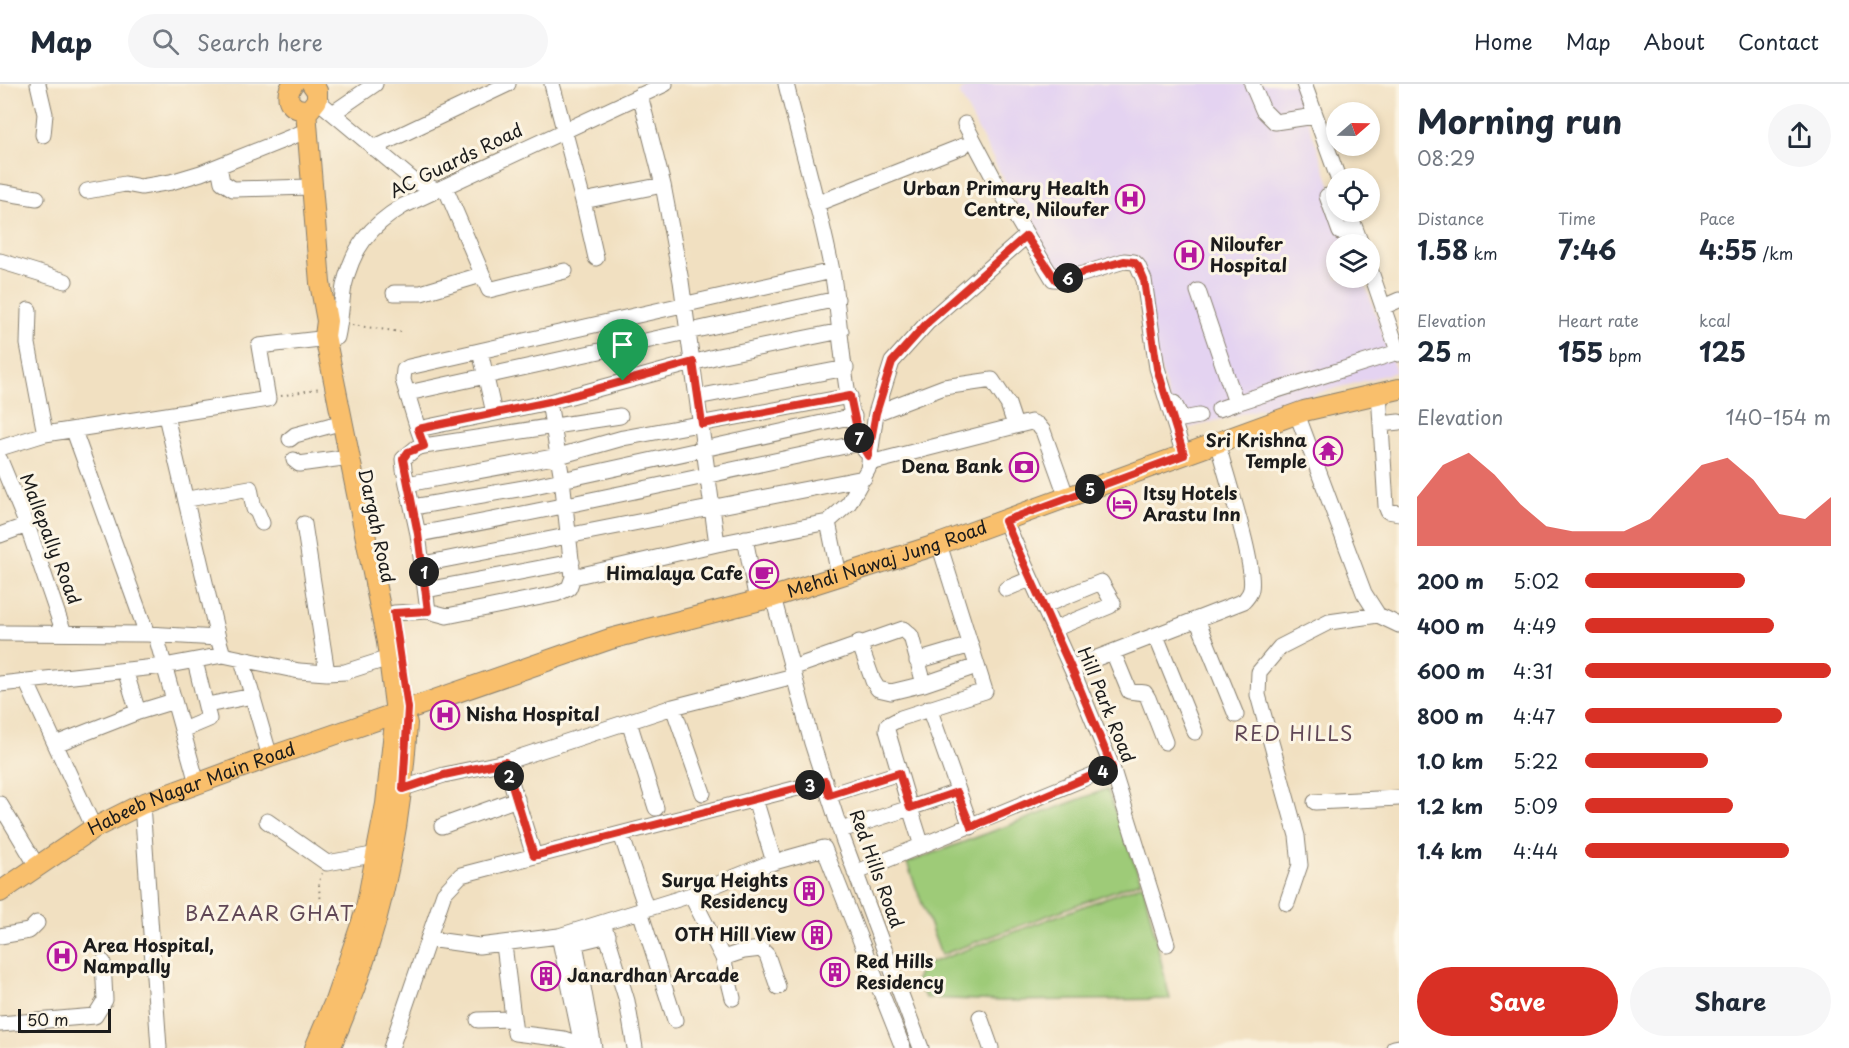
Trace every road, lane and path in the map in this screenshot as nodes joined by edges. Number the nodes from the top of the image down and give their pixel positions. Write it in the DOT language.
graph roads {
  1 [pos="38,84"];
  2 [pos="291,84"];
  3 [pos="375,84"];
  4 [pos="508,84"];
  5 [pos="552,84"];
  6 [pos="786,84"];
  7 [pos="1252,84"];
  8 [pos="1304,84"];
  9 [pos="663,85"];
  10 [pos="640,95"];
  11 [pos="317,102"];
  12 [pos="1315,116"];
  13 [pos="965,124"];
  14 [pos="565,130"];
  15 [pos="306,131"];
  16 [pos="43,135"];
  17 [pos="963,146"];
  18 [pos="373,148"];
  19 [pos="219,166"];
  20 [pos="1334,168"];
  21 [pos="663,185"];
  22 [pos="311,187"];
  23 [pos="441,189"];
  24 [pos="87,191"];
  25 [pos="1,197"];
  26 [pos="37,198"];
  27 [pos="583,201"];
  28 [pos="816,204"];
  29 [pos="1336,222"];
  30 [pos="1353,222"];
  31 [pos="1355,229"];
  32 [pos="1357,234"];
  33 [pos="1026,236"];
  34 [pos="596,258"];
  35 [pos="0,261"];
  36 [pos="565,271"];
  37 [pos="832,271"];
  38 [pos="481,275"];
  39 [pos="64,281"];
  40 [pos="1376,288"];
  41 [pos="1198,291"];
  42 [pos="394,293"];
  43 [pos="837,299"];
  44 [pos="1399,300"];
  45 [pos="1151,305"];
  46 [pos="684,307"];
  47 [pos="1383,307"];
  48 [pos="29,310"];
  49 [pos="332,330"];
  50 [pos="688,331"];
  51 [pos="841,331"];
  52 [pos="401,332"];
  53 [pos="480,351"];
  54 [pos="1399,353"];
  55 [pos="693,362"];
  56 [pos="846,368"];
  57 [pos="485,376"];
  58 [pos="334,385"];
  59 [pos="1399,389"];
  60 [pos="408,393"];
  61 [pos="1379,393"];
  62 [pos="850,396"];
  63 [pos="697,397"];
  64 [pos="268,399"];
  65 [pos="549,402"];
  66 [pos="1236,403"];
  67 [pos="1219,409"];
  68 [pos="494,413"];
  69 [pos="876,413"];
  70 [pos="1297,414"];
  71 [pos="166,416"];
  72 [pos="620,416"];
  73 [pos="854,416"];
  74 [pos="343,422"];
  75 [pos="1399,422"];
  76 [pos="702,424"];
  77 [pos="1381,424"];
  78 [pos="1015,425"];
  79 [pos="554,428"];
  80 [pos="418,429"];
  81 [pos="74,431"];
  82 [pos="45,434"];
  83 [pos="290,439"];
  84 [pos="1218,445"];
  85 [pos="424,446"];
  86 [pos="0,448"];
  87 [pos="705,450"];
  88 [pos="866,454"];
  89 [pos="1184,455"];
  90 [pos="558,456"];
  91 [pos="350,457"];
  92 [pos="294,460"];
  93 [pos="1,468"];
  94 [pos="708,474"];
  95 [pos="864,478"];
  96 [pos="562,479"];
  97 [pos="407,484"];
  98 [pos="1067,498"];
  99 [pos="188,499"];
  100 [pos="412,507"];
  101 [pos="565,507"];
  102 [pos="711,507"];
  103 [pos="1399,513"];
  104 [pos="1005,521"];
  105 [pos="828,522"];
  106 [pos="262,523"];
  107 [pos="304,524"];
  108 [pos="27,525"];
  109 [pos="418,534"];
  110 [pos="0,535"];
  111 [pos="569,535"];
  112 [pos="745,538"];
  113 [pos="717,544"];
  114 [pos="939,544"];
  115 [pos="423,564"];
  116 [pos="573,569"];
  117 [pos="839,576"];
  118 [pos="1030,579"];
  119 [pos="1006,589"];
  120 [pos="426,590"];
  121 [pos="765,599"];
  122 [pos="1047,604"];
  123 [pos="428,611"];
  124 [pos="394,613"];
  125 [pos="1378,615"];
  126 [pos="1197,620"];
  127 [pos="1057,628"];
  128 [pos="1398,628"];
  129 [pos="0,633"];
  130 [pos="64,633"];
  131 [pos="152,635"];
  132 [pos="1156,636"];
  133 [pos="218,638"];
  134 [pos="860,642"];
  135 [pos="971,645"];
  136 [pos="1113,652"];
  137 [pos="223,655"];
  138 [pos="389,658"];
  139 [pos="242,660"];
  140 [pos="195,661"];
  141 [pos="917,661"];
  142 [pos="164,666"];
  143 [pos="977,666"];
  144 [pos="1071,668"];
  145 [pos="125,670"];
  146 [pos="793,672"];
  147 [pos="327,673"];
  148 [pos="27,682"];
  149 [pos="0,684"];
  150 [pos="924,684"];
  151 [pos="253,696"];
  152 [pos="174,701"];
  153 [pos="207,705"];
  154 [pos="673,707"];
  155 [pos="929,708"];
  156 [pos="402,710"];
  157 [pos="138,711"];
  158 [pos="1236,715"];
  159 [pos="629,722"];
  160 [pos="183,730"];
  161 [pos="1195,732"];
  162 [pos="1165,742"];
  163 [pos="56,744"];
  164 [pos="270,757"];
  165 [pos="505,762"];
  166 [pos="1112,767"];
  167 [pos="899,773"];
  168 [pos="197,783"];
  169 [pos="827,788"];
  170 [pos="395,791"];
  171 [pos="957,792"];
  172 [pos="703,794"];
  173 [pos="1399,798"];
  174 [pos="517,799"];
  175 [pos="755,799"];
  176 [pos="1315,802"];
  177 [pos="0,804"];
  178 [pos="142,804"];
  179 [pos="656,808"];
  180 [pos="910,808"];
  181 [pos="267,821"];
  182 [pos="442,826"];
  183 [pos="971,827"];
  184 [pos="94,828"];
  185 [pos="841,830"];
  186 [pos="621,834"];
  187 [pos="922,846"];
  188 [pos="378,854"];
  189 [pos="534,856"];
  190 [pos="774,862"];
  191 [pos="327,863"];
  192 [pos="37,866"];
  193 [pos="855,873"];
  194 [pos="0,892"];
  195 [pos="691,895"];
  196 [pos="1287,903"];
  197 [pos="643,910"];
  198 [pos="345,916"];
  199 [pos="37,923"];
  200 [pos="606,929"];
  201 [pos="0,936"];
  202 [pos="559,936"];
  203 [pos="428,939"];
  204 [pos="1167,944"];
  205 [pos="504,945"];
  206 [pos="723,958"];
  207 [pos="103,962"];
  208 [pos="778,987"];
  209 [pos="733,998"];
  210 [pos="980,1017"];
  211 [pos="512,1019"];
  212 [pos="478,1020"];
  213 [pos="675,1020"];
  214 [pos="0,1024"];
  215 [pos="1399,1047"];
  216 [pos="159,1048"];
  217 [pos="315,1048"];
  218 [pos="330,1048"];
  219 [pos="391,1048"];
  220 [pos="594,1048"];
  221 [pos="635,1048"];
  222 [pos="903,1048"];
  223 [pos="921,1048"];
  224 [pos="990,1048"];
  225 [pos="1394,1048"];
  1 -- 16 [label="street"];
  2 -- 11 [label="main road"];
  3 -- 11 [label="street"];
  4 -- 18 [label="street"];
  5 -- 14 [label="street"];
  6 -- 28 [label="street"];
  7 -- 12 [label="street"];
  8 -- 12 [label="street"];
  9 -- 10 [label="street, AC Guards Road"];
  10 -- 14 [label="street, AC Guards Road"];
  10 -- 21 [label="street"];
  11 -- 15 [label="main road, Dargah Road"];
  11 -- 18 [label="street"];
  12 -- 20 [label="street"];
  13 -- 33 [label="street"];
  14 -- 23 [label="street, AC Guards Road"];
  14 -- 27 [label="street"];
  15 -- 19 [label="street"];
  15 -- 22 [label="main road, Dargah Road"];
  17 -- 28 [label="street"];
  18 -- 23 [label="street"];
  19 -- 22 [label="street"];
  19 -- 24 [label="street"];
  21 -- 27 [label="street"];
  21 -- 46 [label="street"];
  22 -- 49 [label="main road, Dargah Road"];
  23 -- 38 [label="street"];
  23 -- 49 [label="street, AC Guards Road"];
  25 -- 26 [label="street"];
  27 -- 34 [label="street"];
  28 -- 37 [label="street"];
  29 -- 31 [label="street"];
  30 -- 31 [label="street"];
  31 -- 32 [label="street"];
  33 -- 69 [label="street"];
  33 -- 89 [label="street"];
  35 -- 39 [label="street"];
  36 -- 38 [label="street"];
  37 -- 43 [label="street"];
  37 -- 46 [label="street"];
  38 -- 42 [label="street"];
  40 -- 47 [label="street"];
  41 -- 66 [label="street"];
  43 -- 50 [label="street"];
  43 -- 51 [label="street"];
  44 -- 47 [label="street"];
  45 -- 89 [label="street"];
  46 -- 50 [label="street"];
  46 -- 53 [label="street"];
  47 -- 54 [label="street"];
  48 -- 82 [label="street"];
  49 -- 52 [label="path"];
  49 -- 58 [label="main road, Dargah Road"];
  49 -- 64 [label="street"];
  49 -- 124 [label="main road, Dargah Road"];
  50 -- 55 [label="street"];
  50 -- 57 [label="street"];
  51 -- 55 [label="street"];
  51 -- 56 [label="street"];
  53 -- 57 [label="street"];
  53 -- 60 [label="street"];
  54 -- 66 [label="street"];
  55 -- 63 [label="street"];
  55 -- 65 [label="street"];
  56 -- 62 [label="street"];
  56 -- 63 [label="street"];
  57 -- 60 [label="street"];
  57 -- 68 [label="street"];
  58 -- 64 [label="path"];
  58 -- 74 [label="main road, Dargah Road"];
  59 -- 61 [label="main road, Mehdi Nawaj Jung Road"];
  60 -- 80 [label="street"];
  61 -- 70 [label="main road, Mehdi Nawaj Jung Road"];
  61 -- 77 [label="street"];
  62 -- 73 [label="street"];
  62 -- 76 [label="street"];
  63 -- 76 [label="street"];
  64 -- 71 [label="street"];
  65 -- 68 [label="street"];
  65 -- 79 [label="street"];
  66 -- 67 [label="street"];
  68 -- 80 [label="street"];
  69 -- 78 [label="street"];
  69 -- 88 [label="street"];
  70 -- 84 [label="main road, Mehdi Nawaj Jung Road"];
  70 -- 125 [label="street"];
  71 -- 81 [label="street"];
  71 -- 99 [label="street"];
  72 -- 79 [label="street"];
  73 -- 87 [label="street"];
  73 -- 88 [label="street"];
  74 -- 83 [label="street"];
  74 -- 91 [label="main road, Dargah Road"];
  75 -- 77 [label="street"];
  76 -- 87 [label="street"];
  76 -- 90 [label="street"];
  77 -- 103 [label="street"];
  78 -- 88 [label="street"];
  78 -- 98 [label="street"];
  79 -- 85 [label="street"];
  79 -- 90 [label="street"];
  80 -- 85 [label="street"];
  81 -- 82 [label="street"];
  81 -- 131 [label="street"];
  82 -- 86 [label="street"];
  84 -- 89 [label="main road, Mehdi Nawaj Jung Road"];
  84 -- 126 [label="street"];
  85 -- 97 [label="street"];
  87 -- 94 [label="street"];
  87 -- 96 [label="street"];
  88 -- 94 [label="street"];
  88 -- 95 [label="street"];
  89 -- 98 [label="main road, Mehdi Nawaj Jung Road"];
  90 -- 96 [label="street"];
  90 -- 97 [label="street"];
  91 -- 92 [label="street"];
  91 -- 138 [label="main road, Dargah Road"];
  93 -- 108 [label="street, Mallepally Road"];
  94 -- 101 [label="street"];
  94 -- 102 [label="street"];
  95 -- 102 [label="street"];
  95 -- 105 [label="street"];
  96 -- 100 [label="street"];
  96 -- 101 [label="street"];
  97 -- 100 [label="street"];
  98 -- 104 [label="main road, Mehdi Nawaj Jung Road"];
  99 -- 106 [label="street"];
  99 -- 133 [label="street"];
  100 -- 109 [label="street"];
  101 -- 109 [label="street"];
  101 -- 111 [label="street"];
  102 -- 111 [label="street"];
  102 -- 113 [label="street"];
  104 -- 114 [label="main road, Mehdi Nawaj Jung Road"];
  104 -- 118 [label="street, Hill Park Road"];
  105 -- 112 [label="street"];
  105 -- 117 [label="street"];
  107 -- 147 [label="street"];
  108 -- 110 [label="street"];
  108 -- 130 [label="street, Mallepally Road"];
  109 -- 115 [label="street"];
  111 -- 115 [label="street"];
  111 -- 116 [label="street"];
  112 -- 113 [label="street"];
  112 -- 121 [label="street, Red Hills Road"];
  113 -- 116 [label="street"];
  114 -- 117 [label="main road, Mehdi Nawaj Jung Road"];
  114 -- 135 [label="street"];
  115 -- 120 [label="street"];
  116 -- 120 [label="street"];
  116 -- 123 [label="street"];
  117 -- 121 [label="main road, Mehdi Nawaj Jung Road"];
  118 -- 119 [label="street"];
  118 -- 122 [label="street, Hill Park Road"];
  120 -- 123 [label="street"];
  121 -- 146 [label="street, Red Hills Road"];
  121 -- 156 [label="main road, Mehdi Nawaj Jung Road"];
  122 -- 127 [label="street, Hill Park Road"];
  122 -- 127 [label="street"];
  123 -- 124 [label="street"];
  124 -- 156 [label="main road, Dargah Road"];
  125 -- 128 [label="street"];
  125 -- 196 [label="street"];
  126 -- 132 [label="street"];
  126 -- 158 [label="street"];
  127 -- 144 [label="street, Hill Park Road"];
  129 -- 130 [label="street"];
  130 -- 131 [label="street"];
  131 -- 133 [label="street"];
  131 -- 142 [label="street"];
  132 -- 136 [label="street"];
  132 -- 161 [label="street"];
  133 -- 137 [label="street"];
  134 -- 141 [label="street"];
  134 -- 146 [label="street"];
  134 -- 150 [label="street"];
  135 -- 141 [label="street"];
  135 -- 143 [label="street"];
  136 -- 144 [label="street"];
  136 -- 162 [label="street"];
  137 -- 139 [label="street"];
  137 -- 140 [label="street"];
  138 -- 147 [label="street"];
  138 -- 156 [label="main road, Dargah Road"];
  139 -- 147 [label="street"];
  139 -- 151 [label="street"];
  140 -- 142 [label="street"];
  140 -- 153 [label="street"];
  141 -- 150 [label="street"];
  142 -- 145 [label="street"];
  142 -- 152 [label="street"];
  143 -- 150 [label="street"];
  143 -- 155 [label="street"];
  144 -- 166 [label="street, Hill Park Road"];
  145 -- 148 [label="street"];
  145 -- 157 [label="street"];
  146 -- 154 [label="street"];
  146 -- 169 [label="street, Red Hills Road"];
  148 -- 149 [label="street"];
  148 -- 163 [label="street"];
  151 -- 153 [label="street"];
  151 -- 164 [label="street"];
  152 -- 157 [label="street"];
  152 -- 160 [label="street"];
  153 -- 160 [label="street"];
  154 -- 159 [label="street"];
  154 -- 172 [label="street"];
  155 -- 167 [label="street"];
  155 -- 171 [label="street"];
  156 -- 164 [label="main road, Habeeb Nagar Main Road"];
  156 -- 170 [label="main road, Dargah Road"];
  157 -- 163 [label="street"];
  159 -- 165 [label="street"];
  159 -- 179 [label="street"];
  160 -- 168 [label="street"];
  163 -- 184 [label="street"];
  164 -- 168 [label="main road, Habeeb Nagar Main Road"];
  165 -- 170 [label="street"];
  165 -- 174 [label="street"];
  166 -- 183 [label="street"];
  166 -- 204 [label="street, Hill Park Road"];
  167 -- 169 [label="street"];
  167 -- 180 [label="street"];
  168 -- 178 [label="main road, Habeeb Nagar Main Road"];
  169 -- 175 [label="street"];
  169 -- 185 [label="street, Red Hills Road"];
  170 -- 188 [label="main road, Dargah Road"];
  170 -- 218 [label="main road, Dargah Road"];
  171 -- 180 [label="street"];
  171 -- 183 [label="street"];
  173 -- 176 [label="street"];
  174 -- 182 [label="street"];
  174 -- 189 [label="street"];
  175 -- 186 [label="street"];
  175 -- 190 [label="street"];
  177 -- 192 [label="street"];
  178 -- 184 [label="main road, Habeeb Nagar Main Road"];
  178 -- 216 [label="street"];
  180 -- 185 [label="street"];
  180 -- 187 [label="street"];
  181 -- 191 [label="street"];
  183 -- 187 [label="street"];
  184 -- 192 [label="main road, Habeeb Nagar Main Road"];
  185 -- 193 [label="street, Red Hills Road"];
  186 -- 189 [label="street"];
  186 -- 197 [label="street"];
  187 -- 193 [label="street"];
  188 -- 191 [label="street"];
  188 -- 217 [label="main road, Dargah Road"];
  189 -- 203 [label="street"];
  190 -- 195 [label="street"];
  190 -- 222 [label="street"];
  191 -- 198 [label="path"];
  192 -- 194 [label="main road, Habeeb Nagar Main Road"];
  193 -- 223 [label="street, Red Hills Road"];
  195 -- 197 [label="street"];
  195 -- 206 [label="street"];
  197 -- 200 [label="street"];
  197 -- 213 [label="street"];
  199 -- 201 [label="street"];
  200 -- 202 [label="street"];
  200 -- 220 [label="street"];
  200 -- 221 [label="street"];
  202 -- 205 [label="street"];
  202 -- 211 [label="street"];
  203 -- 205 [label="street"];
  203 -- 219 [label="street"];
  205 -- 211 [label="street"];
  206 -- 208 [label="street"];
  206 -- 209 [label="street"];
  207 -- 214 [label="street"];
  210 -- 224 [label="street"];
  211 -- 212 [label="street"];
  215 -- 225 [label="street"];
}
